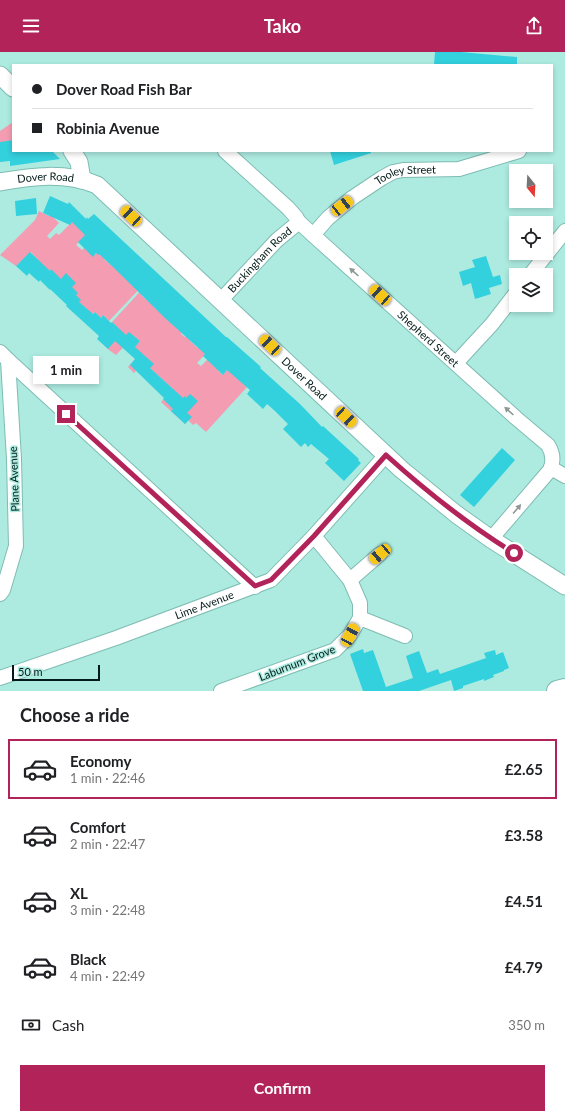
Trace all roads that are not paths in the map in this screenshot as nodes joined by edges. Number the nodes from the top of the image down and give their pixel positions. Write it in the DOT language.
graph roads {
  1 [pos="0,75"];
  2 [pos="12,87"];
  3 [pos="73,152"];
  4 [pos="226,152"];
  5 [pos="514,152"];
  6 [pos="82,180"];
  7 [pos="0,182"];
  8 [pos="299,222"];
  9 [pos="565,231"];
  10 [pos="313,235"];
  11 [pos="536,268"];
  12 [pos="221,300"];
  13 [pos="509,303"];
  14 [pos="4,356"];
  15 [pos="456,364"];
  16 [pos="386,455"];
  17 [pos="551,468"];
  18 [pos="565,476"];
  19 [pos="314,536"];
  20 [pos="491,539"];
  21 [pos="380,554"];
  22 [pos="350,580"];
  23 [pos="255,586"];
  24 [pos="565,586"];
  25 [pos="0,594"];
  26 [pos="360,618"];
  27 [pos="405,636"];
  28 [pos="0,678"];
  29 [pos="565,690"];
  30 [pos="221,691"];
  31 [pos="557,691"];
  1 -- 2 [label="street"];
  3 -- 6 [label="street"];
  4 -- 8 [label="street, Shepherd Street"];
  5 -- 10 [label="street, Tooley Street"];
  6 -- 7 [label="street, Dover Road"];
  6 -- 12 [label="street, Dover Road"];
  8 -- 10 [label="street, Shepherd Street"];
  8 -- 12 [label="street, Buckingham Road"];
  9 -- 11 [label="street"];
  15 -- 10 [label="street, Shepherd Street, one-way"];
  12 -- 16 [label="street, Dover Road"];
  13 -- 15 [label="street"];
  14 -- 23 [label="street"];
  14 -- 25 [label="street, Plane Avenue"];
  17 -- 15 [label="street, Shepherd Street, one-way"];
  16 -- 19 [label="street, Lime Avenue"];
  16 -- 20 [label="street, Dover Road"];
  17 -- 18 [label="street"];
  20 -- 17 [label="street, one-way"];
  19 -- 22 [label="street"];
  19 -- 23 [label="street, Lime Avenue"];
  20 -- 24 [label="street, Dover Road"];
  21 -- 22 [label="street"];
  22 -- 26 [label="street"];
  23 -- 28 [label="street, Lime Avenue"];
  26 -- 27 [label="street"];
  26 -- 30 [label="street, Laburnum Grove"];
  29 -- 31 [label="main road"];
}
